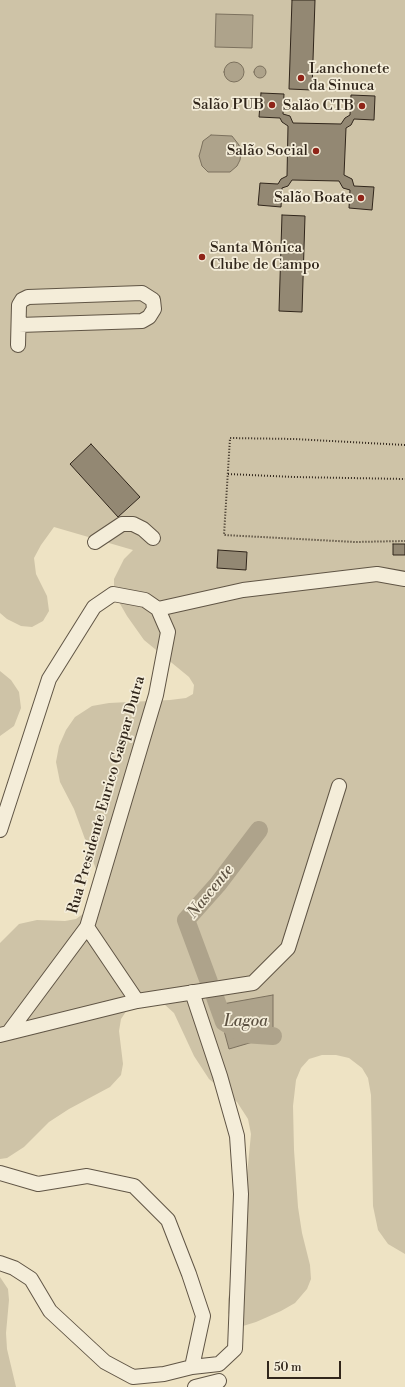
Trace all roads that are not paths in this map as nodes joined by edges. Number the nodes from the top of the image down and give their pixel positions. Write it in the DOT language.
graph roads {
  1 [pos="19,325"];
  2 [pos="18,345"];
  3 [pos="152,538"];
  4 [pos="95,542"];
  5 [pos="405,579"];
  6 [pos="158,609"];
  7 [pos="339,786"];
  8 [pos="0,830"];
  9 [pos="87,927"];
  10 [pos="192,992"];
  11 [pos="137,1001"];
  12 [pos="5,1033"];
  13 [pos="0,1173"];
  14 [pos="0,1263"];
  15 [pos="219,1364"];
  16 [pos="192,1367"];
  17 [pos="219,1384"];
  18 [pos="195,1387"];
  1 -- 1 [label="street"];
  1 -- 2 [label="street"];
  3 -- 4 [label="street"];
  5 -- 6 [label="street"];
  6 -- 8 [label="street"];
  6 -- 9 [label="street, Rua Presidente Eurico Gaspar Dutra"];
  7 -- 10 [label="street"];
  9 -- 11 [label="street, Rua Presidente Eurico Gaspar Dutra"];
  9 -- 12 [label="street"];
  10 -- 11 [label="street"];
  10 -- 15 [label="street"];
  11 -- 12 [label="street"];
  13 -- 16 [label="street"];
  14 -- 16 [label="street"];
  15 -- 16 [label="street"];
  15 -- 17 [label="street"];
  17 -- 18 [label="street"];
}
